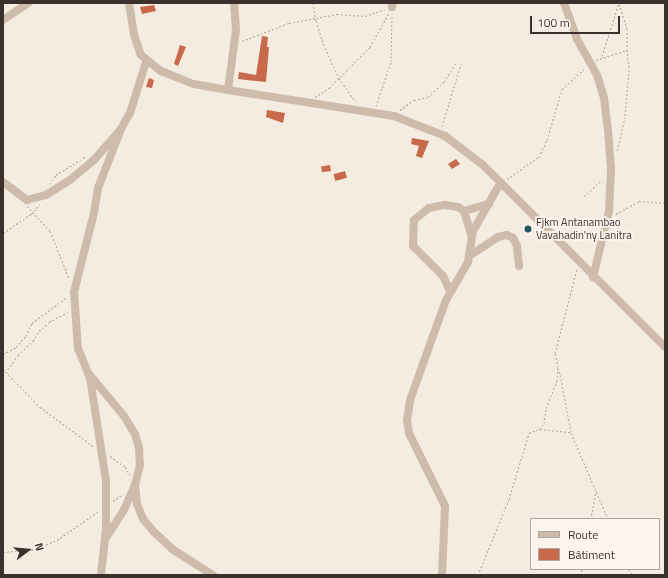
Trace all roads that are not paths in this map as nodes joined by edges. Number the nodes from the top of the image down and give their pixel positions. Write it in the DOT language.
graph roads {
  1 [pos="28,3"];
  2 [pos="129,3"];
  3 [pos="234,3"];
  4 [pos="564,3"];
  5 [pos="3,20"];
  6 [pos="146,62"];
  7 [pos="228,90"];
  8 [pos="122,129"];
  9 [pos="3,182"];
  10 [pos="501,182"];
  11 [pos="489,204"];
  12 [pos="464,211"];
  13 [pos="472,237"];
  14 [pos="469,256"];
  15 [pos="519,266"];
  16 [pos="593,277"];
  17 [pos="450,291"];
  18 [pos="665,347"];
  19 [pos="87,372"];
  20 [pos="135,484"];
  21 [pos="105,540"];
  22 [pos="101,575"];
  23 [pos="213,575"];
  24 [pos="442,575"];
  1 -- 5 [label="street"];
  2 -- 6 [label="street"];
  3 -- 7 [label="street"];
  4 -- 16 [label="street"];
  6 -- 7 [label="street"];
  6 -- 8 [label="street"];
  7 -- 10 [label="street"];
  8 -- 9 [label="street"];
  8 -- 19 [label="street"];
  10 -- 11 [label="street"];
  10 -- 16 [label="street"];
  11 -- 12 [label="street"];
  11 -- 13 [label="street"];
  12 -- 13 [label="street"];
  12 -- 17 [label="street"];
  13 -- 14 [label="street"];
  14 -- 15 [label="street"];
  14 -- 17 [label="street"];
  16 -- 18 [label="street"];
  17 -- 24 [label="street"];
  19 -- 20 [label="street"];
  19 -- 21 [label="street"];
  20 -- 21 [label="street"];
  20 -- 23 [label="street"];
  21 -- 22 [label="street"];
}
